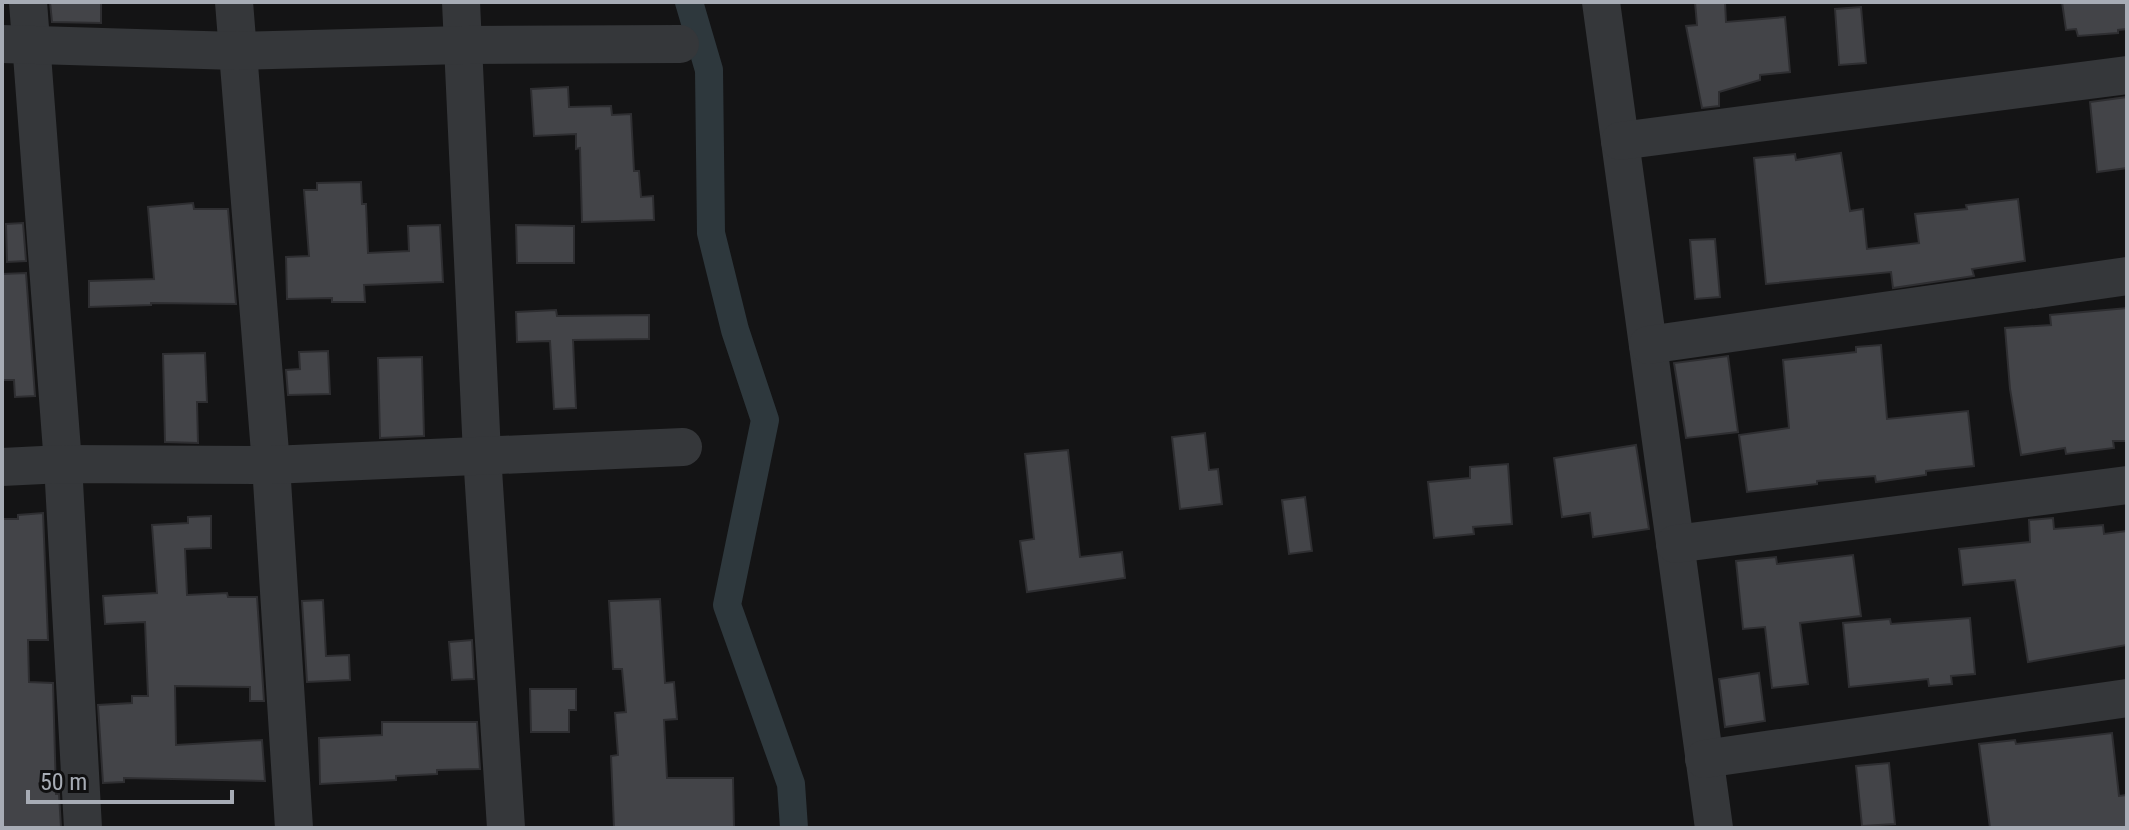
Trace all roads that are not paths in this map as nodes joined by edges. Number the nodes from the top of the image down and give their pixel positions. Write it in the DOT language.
graph roads {
  1 [pos="28,2"];
  2 [pos="234,2"];
  3 [pos="461,2"];
  4 [pos="1601,2"];
  5 [pos="16,43"];
  6 [pos="680,44"];
  7 [pos="463,45"];
  8 [pos="237,51"];
  9 [pos="2127,75"];
  10 [pos="1620,141"];
  11 [pos="2127,276"];
  12 [pos="1648,345"];
  13 [pos="683,447"];
  14 [pos="482,454"];
  15 [pos="63,464"];
  16 [pos="271,465"];
  17 [pos="2,467"];
  18 [pos="2127,485"];
  19 [pos="1675,544"];
  20 [pos="2127,698"];
  21 [pos="1704,759"];
  22 [pos="83,828"];
  23 [pos="294,828"];
  24 [pos="506,828"];
  25 [pos="1714,828"];
  1 -- 5 [label="street"];
  2 -- 8 [label="street"];
  3 -- 7 [label="street"];
  4 -- 10 [label="street"];
  5 -- 8 [label="street"];
  5 -- 15 [label="street"];
  6 -- 7 [label="street"];
  7 -- 8 [label="street"];
  7 -- 14 [label="street"];
  8 -- 16 [label="street"];
  9 -- 10 [label="street"];
  10 -- 12 [label="street"];
  11 -- 12 [label="street"];
  12 -- 19 [label="street"];
  13 -- 14 [label="street"];
  14 -- 16 [label="street"];
  14 -- 24 [label="street"];
  15 -- 16 [label="street"];
  15 -- 17 [label="street"];
  15 -- 22 [label="street"];
  16 -- 23 [label="street"];
  18 -- 19 [label="street"];
  19 -- 21 [label="street"];
  20 -- 21 [label="street"];
  21 -- 25 [label="street"];
}
